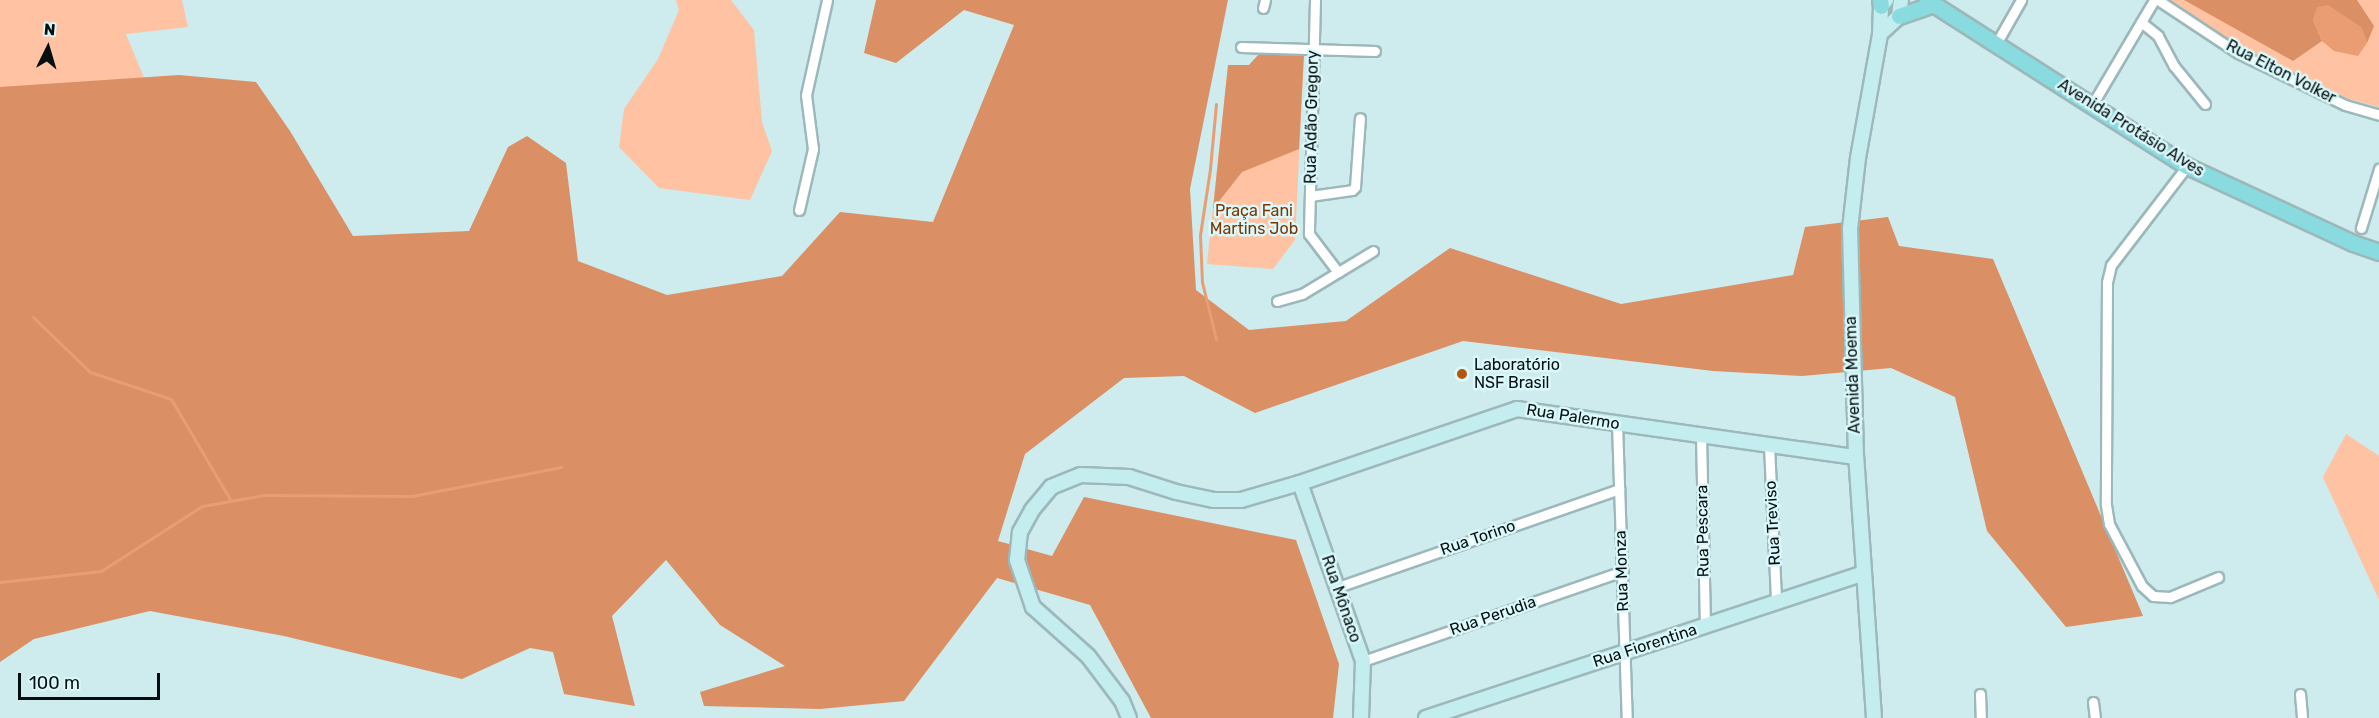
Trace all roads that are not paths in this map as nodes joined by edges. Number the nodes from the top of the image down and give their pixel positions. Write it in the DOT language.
graph roads {
  1 [pos="827,0"];
  2 [pos="1315,0"];
  3 [pos="1901,0"];
  4 [pos="2021,0"];
  5 [pos="2156,0"];
  6 [pos="1882,2"];
  7 [pos="1930,2"];
  8 [pos="1899,16"];
  9 [pos="2141,22"];
  10 [pos="1880,34"];
  11 [pos="1996,44"];
  12 [pos="1241,47"];
  13 [pos="1313,47"];
  14 [pos="1375,51"];
  15 [pos="2093,102"];
  16 [pos="2205,104"];
  17 [pos="2379,115"];
  18 [pos="1360,118"];
  19 [pos="2187,166"];
  20 [pos="2379,169"];
  21 [pos="1310,196"];
  22 [pos="799,210"];
  23 [pos="2361,228"];
  24 [pos="1373,251"];
  25 [pos="2379,252"];
  26 [pos="1338,272"];
  27 [pos="1277,301"];
  28 [pos="1617,424"];
  29 [pos="1701,435"];
  30 [pos="1769,445"];
  31 [pos="1856,457"];
  32 [pos="1300,483"];
  33 [pos="1619,489"];
  34 [pos="1623,572"];
  35 [pos="1864,573"];
  36 [pos="2218,577"];
  37 [pos="1338,587"];
  38 [pos="1776,601"];
  39 [pos="1705,626"];
  40 [pos="1625,652"];
  41 [pos="1363,661"];
  42 [pos="1980,694"];
  43 [pos="2300,694"];
  44 [pos="2093,702"];
  45 [pos="1129,718"];
  46 [pos="1361,718"];
  47 [pos="1426,718"];
  48 [pos="1627,718"];
  49 [pos="1873,718"];
  50 [pos="1982,718"];
  51 [pos="2095,718"];
  52 [pos="2302,718"];
  1 -- 22 [label="street"];
  2 -- 13 [label="street, Rua Adão Gregory"];
  3 -- 8 [label="main road"];
  4 -- 11 [label="street"];
  5 -- 9 [label="street"];
  5 -- 17 [label="street, Rua Elton Volker"];
  6 -- 10 [label="main road, Avenida Moema"];
  7 -- 8 [label="main road"];
  7 -- 11 [label="main road, Avenida Protásio Alves"];
  8 -- 10 [label="main road"];
  9 -- 15 [label="street"];
  9 -- 16 [label="street"];
  10 -- 31 [label="main road, Avenida Moema"];
  11 -- 15 [label="main road, Avenida Protásio Alves"];
  12 -- 13 [label="street"];
  13 -- 14 [label="street"];
  13 -- 21 [label="street, Rua Adão Gregory"];
  15 -- 19 [label="main road, Avenida Protásio Alves"];
  18 -- 21 [label="street"];
  19 -- 25 [label="main road, Avenida Protásio Alves"];
  19 -- 36 [label="street"];
  20 -- 23 [label="street"];
  21 -- 26 [label="street, Rua Adão Gregory"];
  24 -- 26 [label="street"];
  26 -- 27 [label="street"];
  28 -- 29 [label="main road, Rua Palermo"];
  28 -- 32 [label="main road, Rua Palermo"];
  28 -- 33 [label="street, Rua Monza"];
  29 -- 30 [label="main road, Rua Palermo"];
  29 -- 39 [label="street, Rua Pescara"];
  30 -- 31 [label="main road, Rua Palermo"];
  30 -- 38 [label="street, Rua Treviso"];
  31 -- 35 [label="main road, Avenida Moema"];
  32 -- 37 [label="main road, Rua Mônaco"];
  32 -- 45 [label="main road, Rua Palermo"];
  33 -- 34 [label="street, Rua Monza"];
  33 -- 37 [label="street, Rua Torino"];
  34 -- 40 [label="street, Rua Monza"];
  34 -- 41 [label="street, Rua Perudia"];
  35 -- 38 [label="main road, Rua Fiorentina"];
  35 -- 49 [label="main road, Avenida Moema"];
  37 -- 41 [label="main road, Rua Mônaco"];
  38 -- 39 [label="main road, Rua Fiorentina"];
  39 -- 40 [label="main road, Rua Fiorentina"];
  40 -- 47 [label="main road, Rua Fiorentina"];
  40 -- 48 [label="street, Rua Monza"];
  41 -- 46 [label="main road, Rua Mônaco"];
  42 -- 50 [label="street"];
  43 -- 52 [label="street"];
  44 -- 51 [label="street"];
}
